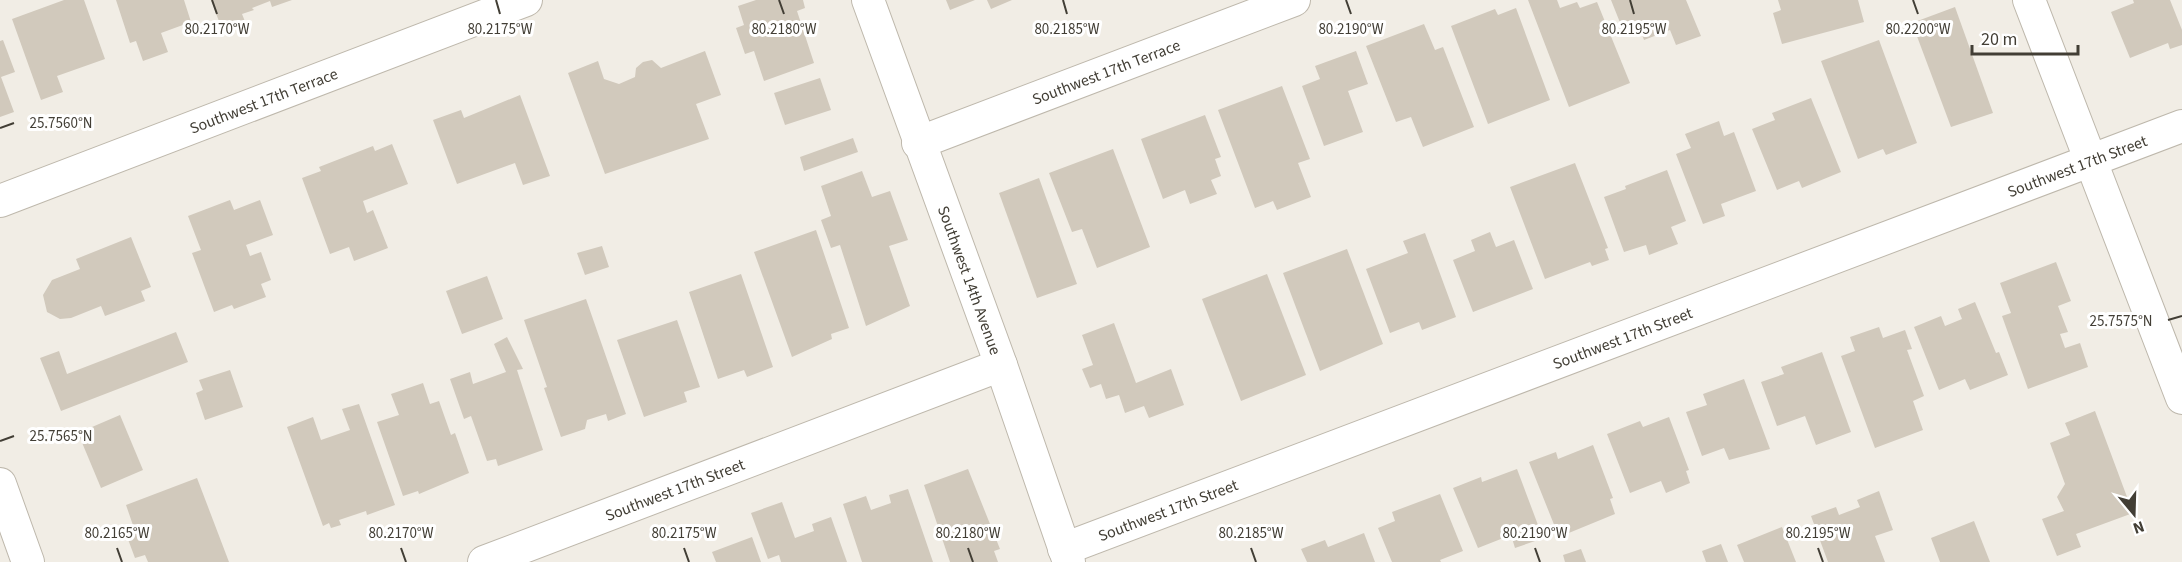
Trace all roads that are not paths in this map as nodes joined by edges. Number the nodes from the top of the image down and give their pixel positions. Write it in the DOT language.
graph roads {
  1 [pos="526,0"];
  2 [pos="868,0"];
  3 [pos="1294,0"];
  4 [pos="2029,0"];
  5 [pos="2182,126"];
  6 [pos="918,143"];
  7 [pos="2091,160"];
  8 [pos="0,201"];
  9 [pos="1001,365"];
  10 [pos="2182,398"];
  11 [pos="0,484"];
  12 [pos="1066,556"];
  13 [pos="28,562"];
  14 [pos="484,562"];
  1 -- 8 [label="street, Southwest 17th Terrace"];
  2 -- 6 [label="street, Southwest 14th Avenue"];
  3 -- 6 [label="street, Southwest 17th Terrace"];
  4 -- 7 [label="street"];
  5 -- 7 [label="street, Southwest 17th Street"];
  6 -- 9 [label="street, Southwest 14th Avenue"];
  7 -- 10 [label="street"];
  7 -- 12 [label="street, Southwest 17th Street"];
  9 -- 12 [label="street, Southwest 14th Avenue"];
  9 -- 14 [label="street, Southwest 17th Street"];
  11 -- 13 [label="street"];
}
